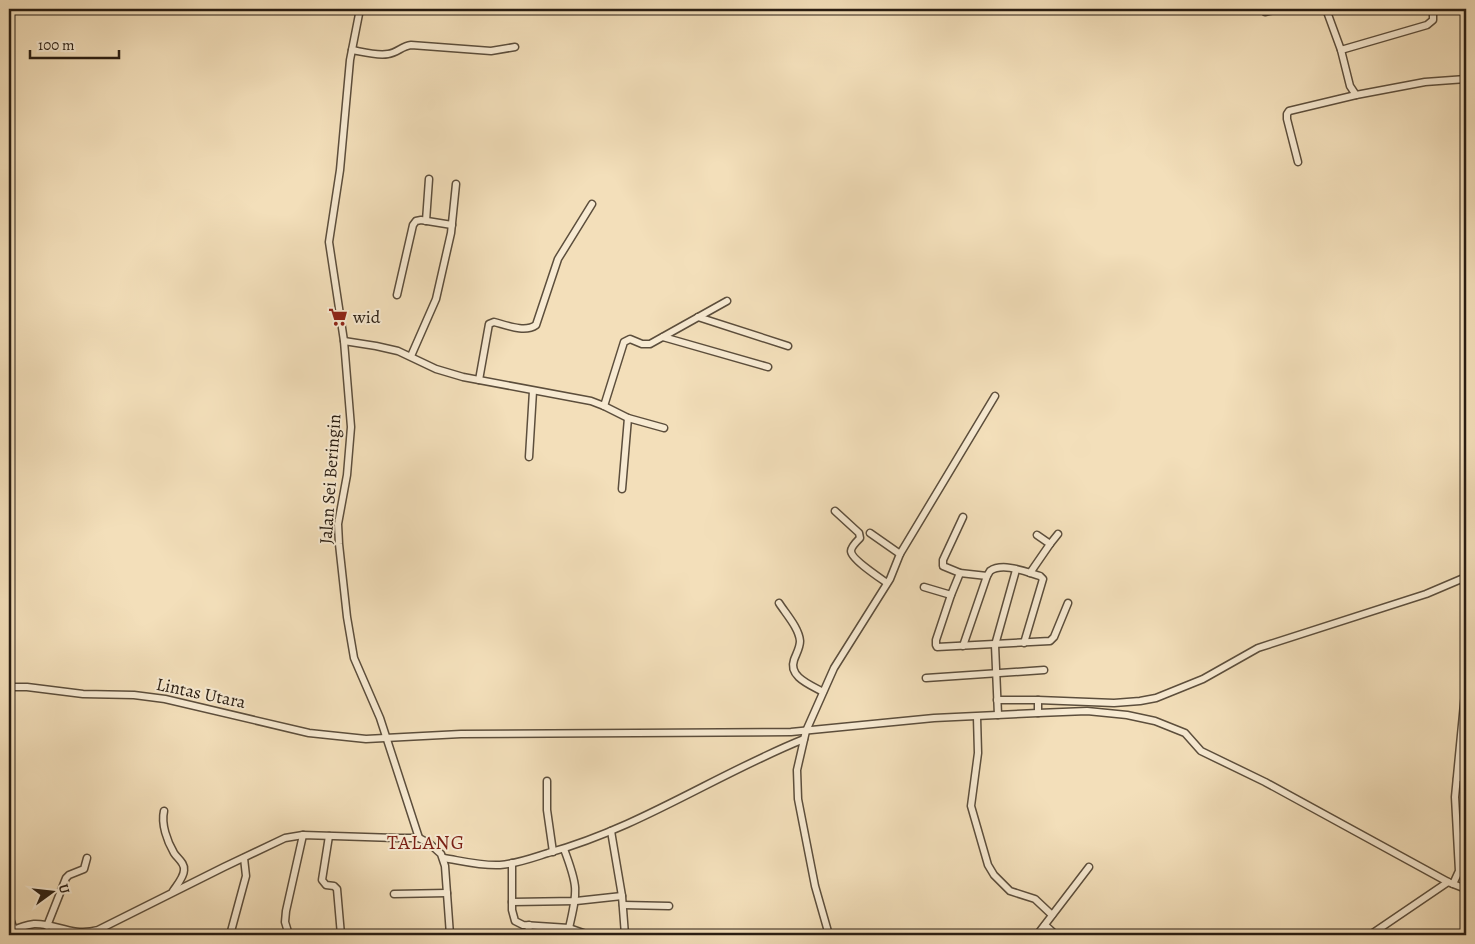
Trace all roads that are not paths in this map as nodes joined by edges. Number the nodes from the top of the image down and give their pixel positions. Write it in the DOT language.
graph roads {
  1 [pos="360,9"];
  2 [pos="1279,9"];
  3 [pos="1326,9"];
  4 [pos="1433,9"];
  5 [pos="1265,12"];
  6 [pos="515,47"];
  7 [pos="352,50"];
  8 [pos="1341,50"];
  9 [pos="1466,79"];
  10 [pos="1356,95"];
  11 [pos="1298,162"];
  12 [pos="429,179"];
  13 [pos="456,184"];
  14 [pos="592,204"];
  15 [pos="426,221"];
  16 [pos="452,225"];
  17 [pos="396,295"];
  18 [pos="726,301"];
  19 [pos="698,318"];
  20 [pos="663,337"];
  21 [pos="344,340"];
  22 [pos="788,346"];
  23 [pos="411,356"];
  24 [pos="768,367"];
  25 [pos="479,380"];
  26 [pos="533,391"];
  27 [pos="995,396"];
  28 [pos="604,406"];
  29 [pos="628,418"];
  30 [pos="664,428"];
  31 [pos="529,457"];
  32 [pos="622,489"];
  33 [pos="835,511"];
  34 [pos="963,517"];
  35 [pos="870,533"];
  36 [pos="1058,534"];
  37 [pos="1037,535"];
  38 [pos="1050,544"];
  39 [pos="900,554"];
  40 [pos="1016,570"];
  41 [pos="960,573"];
  42 [pos="1030,573"];
  43 [pos="987,576"];
  44 [pos="1466,577"];
  45 [pos="886,583"];
  46 [pos="924,587"];
  47 [pos="951,595"];
  48 [pos="779,603"];
  49 [pos="1068,603"];
  50 [pos="1024,643"];
  51 [pos="995,645"];
  52 [pos="963,646"];
  53 [pos="1044,670"];
  54 [pos="996,673"];
  55 [pos="926,678"];
  56 [pos="1466,683"];
  57 [pos="9,687"];
  58 [pos="823,692"];
  59 [pos="997,700"];
  60 [pos="1038,700"];
  61 [pos="1038,712"];
  62 [pos="998,715"];
  63 [pos="977,717"];
  64 [pos="806,731"];
  65 [pos="386,737"];
  66 [pos="804,739"];
  67 [pos="1466,772"];
  68 [pos="1457,779"];
  69 [pos="547,781"];
  70 [pos="164,811"];
  71 [pos="611,831"];
  72 [pos="303,835"];
  73 [pos="329,836"];
  74 [pos="419,838"];
  75 [pos="564,849"];
  76 [pos="553,852"];
  77 [pos="87,858"];
  78 [pos="244,858"];
  79 [pos="444,858"];
  80 [pos="512,863"];
  81 [pos="1089,867"];
  82 [pos="1451,883"];
  83 [pos="1466,890"];
  84 [pos="173,891"];
  85 [pos="447,893"];
  86 [pos="394,894"];
  87 [pos="622,896"];
  88 [pos="576,901"];
  89 [pos="512,902"];
  90 [pos="622,905"];
  91 [pos="669,906"];
  92 [pos="1052,915"];
  93 [pos="9,916"];
  94 [pos="529,925"];
  95 [pos="1045,925"];
  96 [pos="47,926"];
  97 [pos="569,928"];
  98 [pos="12,933"];
  99 [pos="97,933"];
  100 [pos="230,935"];
  101 [pos="289,935"];
  102 [pos="341,935"];
  103 [pos="450,935"];
  104 [pos="528,935"];
  105 [pos="589,935"];
  106 [pos="625,935"];
  107 [pos="829,935"];
  108 [pos="1037,935"];
  109 [pos="1056,935"];
  110 [pos="1370,935"];
  1 -- 7 [label="street, Jalan Sei Beringin"];
  2 -- 5 [label="street"];
  3 -- 8 [label="street"];
  4 -- 8 [label="street"];
  6 -- 7 [label="street"];
  7 -- 21 [label="street, Jalan Sei Beringin"];
  8 -- 10 [label="street"];
  9 -- 10 [label="street"];
  10 -- 11 [label="street"];
  12 -- 15 [label="street"];
  13 -- 16 [label="street"];
  14 -- 25 [label="street"];
  15 -- 16 [label="street"];
  15 -- 17 [label="street"];
  16 -- 23 [label="street"];
  18 -- 19 [label="street"];
  19 -- 20 [label="street"];
  19 -- 22 [label="street"];
  20 -- 24 [label="street"];
  20 -- 28 [label="street"];
  21 -- 23 [label="street"];
  21 -- 65 [label="street, Jalan Sei Beringin"];
  23 -- 25 [label="street"];
  25 -- 26 [label="street"];
  26 -- 28 [label="street"];
  26 -- 31 [label="street"];
  27 -- 39 [label="street"];
  28 -- 29 [label="street"];
  29 -- 30 [label="street"];
  29 -- 32 [label="street"];
  33 -- 45 [label="street"];
  34 -- 41 [label="street"];
  35 -- 39 [label="street"];
  36 -- 38 [label="street"];
  37 -- 38 [label="street"];
  38 -- 42 [label="street"];
  39 -- 45 [label="street"];
  40 -- 42 [label="street"];
  40 -- 43 [label="street"];
  40 -- 51 [label="street"];
  41 -- 43 [label="street"];
  41 -- 47 [label="street"];
  42 -- 50 [label="street"];
  43 -- 52 [label="street"];
  44 -- 60 [label="street"];
  45 -- 58 [label="street"];
  46 -- 47 [label="street"];
  47 -- 52 [label="street"];
  48 -- 58 [label="street"];
  49 -- 50 [label="street"];
  50 -- 51 [label="street"];
  51 -- 52 [label="street"];
  51 -- 54 [label="street"];
  53 -- 54 [label="street"];
  54 -- 55 [label="street"];
  54 -- 59 [label="street"];
  56 -- 68 [label="street"];
  57 -- 65 [label="street, Lintas Utara"];
  58 -- 64 [label="street"];
  59 -- 60 [label="street"];
  59 -- 62 [label="street"];
  60 -- 61 [label="street"];
  61 -- 62 [label="street, Lintas Utara"];
  61 -- 82 [label="street, Lintas Utara"];
  62 -- 63 [label="street, Lintas Utara"];
  63 -- 64 [label="street, Lintas Utara"];
  63 -- 92 [label="street"];
  64 -- 65 [label="street, Lintas Utara"];
  64 -- 66 [label="street"];
  65 -- 74 [label="street, Jalan Sei Beringin"];
  66 -- 71 [label="street"];
  66 -- 107 [label="street"];
  67 -- 68 [label="street"];
  68 -- 82 [label="street"];
  69 -- 76 [label="street"];
  70 -- 84 [label="street"];
  71 -- 75 [label="street"];
  71 -- 87 [label="street"];
  72 -- 73 [label="street"];
  72 -- 78 [label="street"];
  72 -- 101 [label="street"];
  73 -- 74 [label="street"];
  73 -- 102 [label="street"];
  74 -- 79 [label="street"];
  75 -- 76 [label="street"];
  75 -- 88 [label="street"];
  76 -- 80 [label="street"];
  77 -- 96 [label="street"];
  78 -- 84 [label="street"];
  78 -- 100 [label="street"];
  79 -- 80 [label="street"];
  79 -- 85 [label="street"];
  80 -- 89 [label="street"];
  81 -- 92 [label="street"];
  82 -- 83 [label="street, Lintas Utara"];
  82 -- 110 [label="street"];
  84 -- 99 [label="street"];
  85 -- 86 [label="street"];
  85 -- 103 [label="street"];
  87 -- 88 [label="street"];
  87 -- 90 [label="street"];
  88 -- 89 [label="street"];
  88 -- 97 [label="street"];
  89 -- 94 [label="street"];
  90 -- 91 [label="street"];
  90 -- 106 [label="street"];
  92 -- 95 [label="street"];
  93 -- 98 [label="street"];
  94 -- 97 [label="street"];
  94 -- 104 [label="street"];
  95 -- 108 [label="street"];
  95 -- 109 [label="street"];
  96 -- 98 [label="street"];
  96 -- 99 [label="street"];
  97 -- 105 [label="street"];
}
